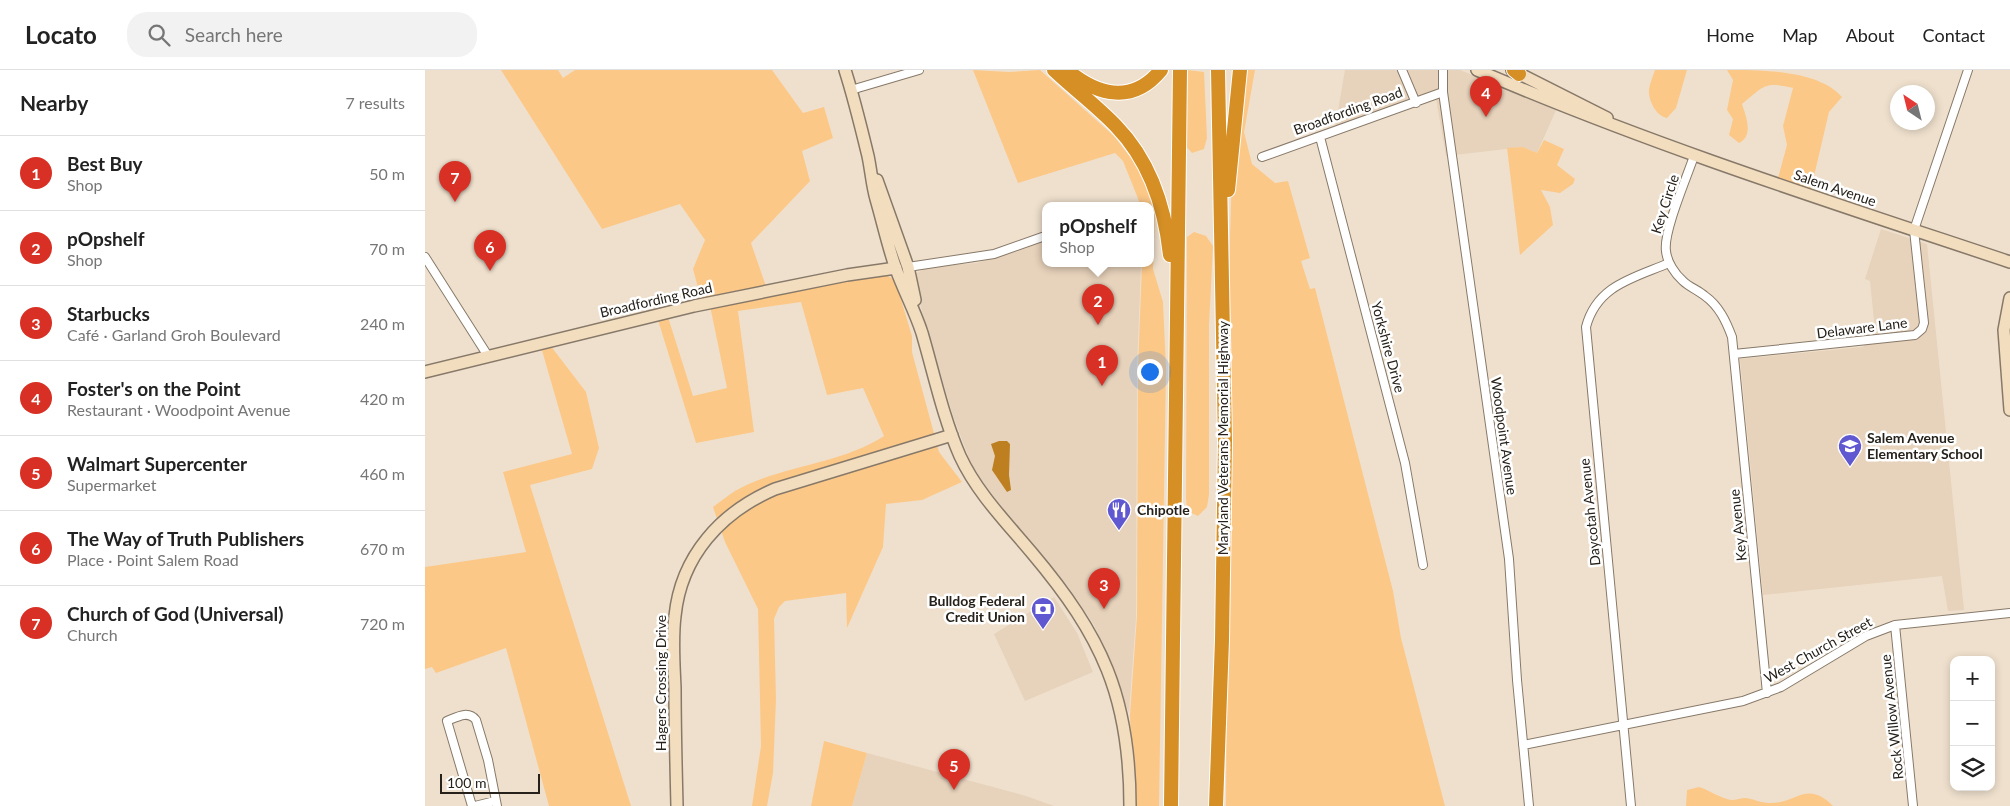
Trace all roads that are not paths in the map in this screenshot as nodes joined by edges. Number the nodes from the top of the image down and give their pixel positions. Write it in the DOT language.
graph roads {
  1 [pos="845,70"];
  2 [pos="919,70"];
  3 [pos="1054,70"];
  4 [pos="1067,70"];
  5 [pos="1161,70"];
  6 [pos="1180,70"];
  7 [pos="1218,70"];
  8 [pos="1239,70"];
  9 [pos="1401,70"];
  10 [pos="1443,70"];
  11 [pos="1477,70"];
  12 [pos="1967,70"];
  13 [pos="1515,71"];
  14 [pos="851,90"];
  15 [pos="1443,92"];
  16 [pos="1416,103"];
  17 [pos="1320,137"];
  18 [pos="1651,141"];
  19 [pos="1694,156"];
  20 [pos="868,157"];
  21 [pos="1262,158"];
  22 [pos="892,216"];
  23 [pos="1914,230"];
  24 [pos="1042,237"];
  25 [pos="425,257"];
  26 [pos="1669,262"];
  27 [pos="2010,262"];
  28 [pos="908,267"];
  29 [pos="896,268"];
  30 [pos="1221,271"];
  31 [pos="2010,298"];
  32 [pos="915,301"];
  33 [pos="919,326"];
  34 [pos="1734,354"];
  35 [pos="489,356"];
  36 [pos="1176,363"];
  37 [pos="425,372"];
  38 [pos="2010,410"];
  39 [pos="952,435"];
  40 [pos="1423,565"];
  41 [pos="2010,613"];
  42 [pos="1895,626"];
  43 [pos="1767,692"];
  44 [pos="1623,725"];
  45 [pos="1523,745"];
  46 [pos="496,803"];
  47 [pos="474,806"];
  48 [pos="677,806"];
  49 [pos="1130,806"];
  50 [pos="1171,806"];
  51 [pos="1215,806"];
  52 [pos="1529,806"];
  53 [pos="1631,806"];
  54 [pos="1913,806"];
  1 -- 14 [label="street"];
  2 -- 14 [label="street"];
  3 -- 36 [label="highway"];
  4 -- 5 [label="highway"];
  6 -- 36 [label="highway"];
  7 -- 30 [label="highway, Maryland Veterans Memorial Highway"];
  8 -- 30 [label="highway"];
  9 -- 16 [label="street"];
  10 -- 15 [label="street, Woodpoint Avenue"];
  11 -- 18 [label="street, Salem Avenue"];
  12 -- 23 [label="street"];
  13 -- 18 [label="street, Salem Avenue"];
  14 -- 20 [label="street"];
  15 -- 16 [label="street, Broadfording Road"];
  15 -- 45 [label="street, Woodpoint Avenue"];
  16 -- 17 [label="street, Broadfording Road"];
  17 -- 21 [label="street, Broadfording Road"];
  17 -- 40 [label="street, Yorkshire Drive"];
  18 -- 19 [label="street, Salem Avenue"];
  19 -- 23 [label="street, Salem Avenue"];
  19 -- 26 [label="street, Key Circle"];
  20 -- 22 [label="street"];
  20 -- 29 [label="street"];
  22 -- 28 [label="street"];
  22 -- 29 [label="street"];
  23 -- 27 [label="street, Salem Avenue"];
  23 -- 34 [label="street, Delaware Lane"];
  24 -- 28 [label="street"];
  25 -- 35 [label="street"];
  26 -- 34 [label="street"];
  26 -- 44 [label="street, Daycotah Avenue"];
  28 -- 32 [label="street"];
  29 -- 32 [label="street"];
  29 -- 33 [label="street"];
  29 -- 35 [label="street, Broadfording Road"];
  30 -- 51 [label="highway, Maryland Veterans Memorial Highway"];
  31 -- 38 [label="street"];
  32 -- 33 [label="street"];
  33 -- 39 [label="street"];
  34 -- 43 [label="street, Key Avenue"];
  35 -- 37 [label="street, Broadfording Road"];
  36 -- 50 [label="highway"];
  39 -- 48 [label="street, Hagers Crossing Drive"];
  39 -- 49 [label="street"];
  41 -- 42 [label="street, West Church Street"];
  42 -- 43 [label="street, West Church Street"];
  42 -- 54 [label="street, Rock Willow Avenue"];
  43 -- 44 [label="street, West Church Street"];
  44 -- 45 [label="street, West Church Street"];
  44 -- 53 [label="street, Daycotah Avenue"];
  45 -- 52 [label="street, Woodpoint Avenue"];
  46 -- 47 [label="street"];
  46 -- 47 [label="street"];
}
